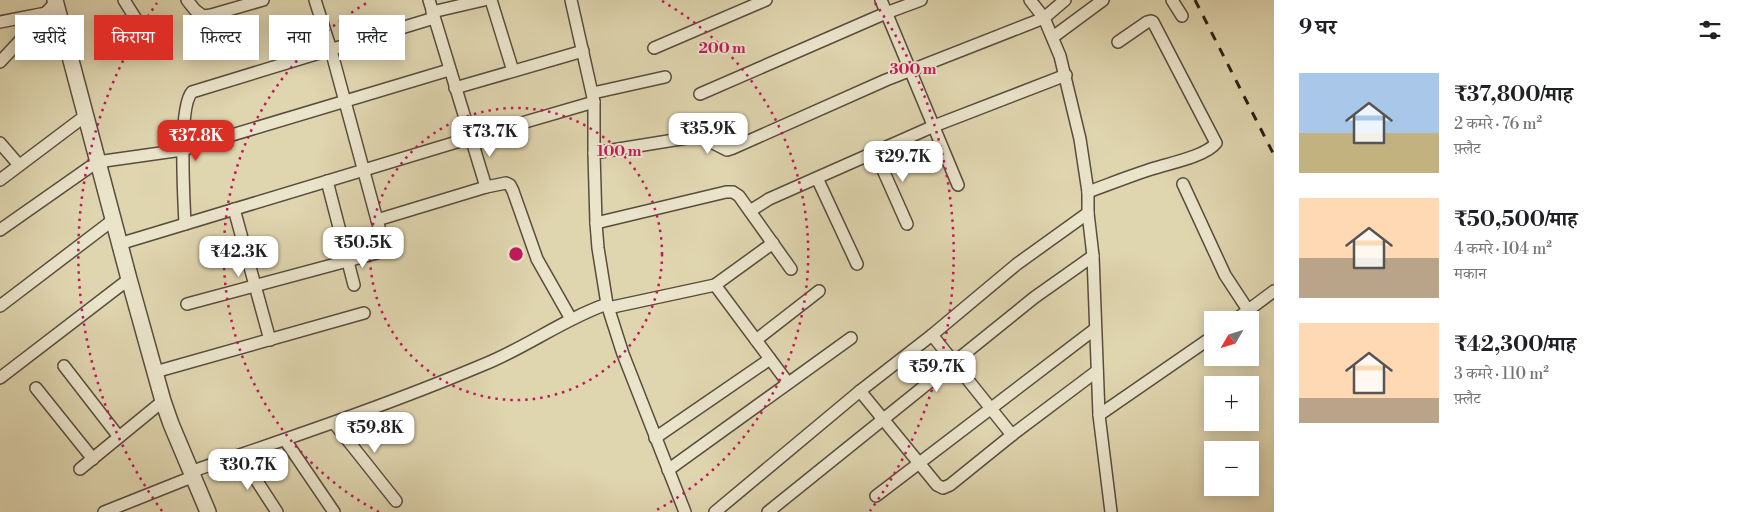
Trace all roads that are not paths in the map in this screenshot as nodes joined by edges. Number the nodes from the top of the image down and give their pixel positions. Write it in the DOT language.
graph roads {
  1 [pos="124,0"];
  2 [pos="187,0"];
  3 [pos="263,0"];
  4 [pos="315,0"];
  5 [pos="429,0"];
  6 [pos="484,0"];
  7 [pos="491,0"];
  8 [pos="571,0"];
  9 [pos="766,0"];
  10 [pos="880,0"];
  11 [pos="921,0"];
  12 [pos="1030,0"];
  13 [pos="1065,0"];
  14 [pos="1103,0"];
  15 [pos="1172,0"];
  16 [pos="52,5"];
  17 [pos="886,13"];
  18 [pos="133,15"];
  19 [pos="433,15"];
  20 [pos="1182,16"];
  21 [pos="1044,18"];
  22 [pos="0,22"];
  23 [pos="1052,38"];
  24 [pos="1118,42"];
  25 [pos="654,48"];
  26 [pos="331,50"];
  27 [pos="583,51"];
  28 [pos="0,62"];
  29 [pos="450,70"];
  30 [pos="910,70"];
  31 [pos="513,72"];
  32 [pos="1066,75"];
  33 [pos="664,77"];
  34 [pos="455,88"];
  35 [pos="700,94"];
  36 [pos="593,98"];
  37 [pos="344,101"];
  38 [pos="85,116"];
  39 [pos="934,126"];
  40 [pos="470,138"];
  41 [pos="0,143"];
  42 [pos="182,150"];
  43 [pos="875,152"];
  44 [pos="594,153"];
  45 [pos="97,162"];
  46 [pos="19,166"];
  47 [pos="363,170"];
  48 [pos="817,178"];
  49 [pos="0,180"];
  50 [pos="327,181"];
  51 [pos="1183,184"];
  52 [pos="958,185"];
  53 [pos="486,187"];
  54 [pos="1088,192"];
  55 [pos="234,209"];
  56 [pos="750,211"];
  57 [pos="1088,213"];
  58 [pos="113,220"];
  59 [pos="377,220"];
  60 [pos="596,223"];
  61 [pos="185,224"];
  62 [pos="907,224"];
  63 [pos="0,230"];
  64 [pos="773,243"];
  65 [pos="119,244"];
  66 [pos="1093,256"];
  67 [pos="346,260"];
  68 [pos="857,264"];
  69 [pos="791,268"];
  70 [pos="129,278"];
  71 [pos="354,285"];
  72 [pos="715,285"];
  73 [pos="255,286"];
  74 [pos="819,291"];
  75 [pos="1274,291"];
  76 [pos="187,304"];
  77 [pos="0,306"];
  78 [pos="608,306"];
  79 [pos="1248,310"];
  80 [pos="364,313"];
  81 [pos="571,319"];
  82 [pos="1095,329"];
  83 [pos="932,335"];
  84 [pos="851,338"];
  85 [pos="270,340"];
  86 [pos="756,340"];
  87 [pos="1204,342"];
  88 [pos="770,358"];
  89 [pos="954,362"];
  90 [pos="64,366"];
  91 [pos="1097,371"];
  92 [pos="155,372"];
  93 [pos="0,378"];
  94 [pos="788,383"];
  95 [pos="36,388"];
  96 [pos="860,391"];
  97 [pos="163,401"];
  98 [pos="990,408"];
  99 [pos="1099,416"];
  100 [pos="883,420"];
  101 [pos="334,423"];
  102 [pos="1012,435"];
  103 [pos="119,437"];
  104 [pos="655,438"];
  105 [pos="285,440"];
  106 [pos="240,455"];
  107 [pos="93,459"];
  108 [pos="920,463"];
  109 [pos="80,469"];
  110 [pos="668,470"];
  111 [pos="191,475"];
  112 [pos="876,496"];
  113 [pos="396,501"];
  114 [pos="104,512"];
  115 [pos="208,512"];
  116 [pos="277,512"];
  117 [pos="334,512"];
  118 [pos="685,512"];
  119 [pos="715,512"];
  120 [pos="768,512"];
  121 [pos="1111,512"];
  1 -- 18 [label="street"];
  2 -- 3 [label="street"];
  4 -- 26 [label="street"];
  5 -- 19 [label="street"];
  6 -- 19 [label="street"];
  7 -- 31 [label="street"];
  8 -- 27 [label="street"];
  9 -- 25 [label="street"];
  10 -- 17 [label="street"];
  11 -- 17 [label="street"];
  12 -- 21 [label="street"];
  13 -- 21 [label="street"];
  14 -- 23 [label="street"];
  15 -- 20 [label="street"];
  16 -- 22 [label="street"];
  16 -- 28 [label="street"];
  16 -- 38 [label="street"];
  17 -- 30 [label="street"];
  17 -- 35 [label="street"];
  19 -- 26 [label="street"];
  19 -- 29 [label="street"];
  21 -- 23 [label="street"];
  21 -- 30 [label="street"];
  23 -- 32 [label="street"];
  24 -- 54 [label="street"];
  26 -- 37 [label="street"];
  26 -- 42 [label="street"];
  27 -- 31 [label="street"];
  27 -- 36 [label="street"];
  29 -- 34 [label="street"];
  29 -- 37 [label="street"];
  30 -- 39 [label="street"];
  30 -- 44 [label="street"];
  31 -- 34 [label="street"];
  32 -- 39 [label="street"];
  32 -- 54 [label="street"];
  33 -- 36 [label="street"];
  34 -- 40 [label="street"];
  36 -- 40 [label="street"];
  36 -- 44 [label="street"];
  37 -- 42 [label="street"];
  37 -- 47 [label="street"];
  38 -- 45 [label="street"];
  38 -- 46 [label="street"];
  39 -- 43 [label="street"];
  39 -- 52 [label="street"];
  40 -- 47 [label="street"];
  40 -- 53 [label="street"];
  41 -- 46 [label="street"];
  42 -- 45 [label="street"];
  42 -- 61 [label="street"];
  43 -- 48 [label="street"];
  43 -- 62 [label="street"];
  44 -- 60 [label="street"];
  45 -- 58 [label="street"];
  45 -- 63 [label="street"];
  46 -- 49 [label="street"];
  47 -- 50 [label="street"];
  47 -- 59 [label="street"];
  48 -- 56 [label="street"];
  48 -- 68 [label="street"];
  50 -- 55 [label="street"];
  50 -- 67 [label="street"];
  51 -- 79 [label="street"];
  53 -- 59 [label="street"];
  53 -- 81 [label="street"];
  54 -- 57 [label="street"];
  55 -- 61 [label="street"];
  55 -- 73 [label="street"];
  56 -- 60 [label="street"];
  56 -- 64 [label="street"];
  57 -- 66 [label="street"];
  57 -- 83 [label="street"];
  58 -- 65 [label="street"];
  58 -- 77 [label="street"];
  59 -- 67 [label="street"];
  60 -- 78 [label="street"];
  61 -- 65 [label="street"];
  64 -- 69 [label="street"];
  64 -- 72 [label="street"];
  65 -- 70 [label="street"];
  66 -- 82 [label="street"];
  66 -- 89 [label="street"];
  67 -- 71 [label="street"];
  67 -- 73 [label="street"];
  70 -- 92 [label="street"];
  70 -- 93 [label="street"];
  72 -- 78 [label="street"];
  72 -- 86 [label="street"];
  73 -- 76 [label="street"];
  73 -- 85 [label="street"];
  74 -- 86 [label="street"];
  75 -- 79 [label="street"];
  78 -- 81 [label="street"];
  78 -- 104 [label="street"];
  80 -- 85 [label="street"];
  81 -- 101 [label="street"];
  82 -- 91 [label="street"];
  82 -- 98 [label="street"];
  83 -- 89 [label="street"];
  83 -- 96 [label="street"];
  84 -- 94 [label="street"];
  85 -- 92 [label="street"];
  86 -- 88 [label="street"];
  87 -- 99 [label="street"];
  88 -- 94 [label="street"];
  88 -- 104 [label="street"];
  89 -- 98 [label="street"];
  89 -- 100 [label="street"];
  90 -- 103 [label="street"];
  91 -- 99 [label="street"];
  91 -- 102 [label="street"];
  92 -- 97 [label="street"];
  94 -- 110 [label="street"];
  95 -- 107 [label="street"];
  96 -- 100 [label="street"];
  96 -- 119 [label="street"];
  97 -- 103 [label="street"];
  97 -- 111 [label="street"];
  98 -- 102 [label="street"];
  98 -- 108 [label="street"];
  99 -- 121 [label="street"];
  100 -- 108 [label="street"];
  100 -- 120 [label="street"];
  101 -- 105 [label="street"];
  101 -- 113 [label="street"];
  102 -- 108 [label="street"];
  103 -- 107 [label="street"];
  104 -- 110 [label="street"];
  105 -- 106 [label="street"];
  105 -- 117 [label="street"];
  106 -- 111 [label="street"];
  106 -- 116 [label="street"];
  107 -- 109 [label="street"];
  108 -- 112 [label="street"];
  110 -- 118 [label="street"];
  111 -- 114 [label="street"];
  111 -- 115 [label="street"];
}
